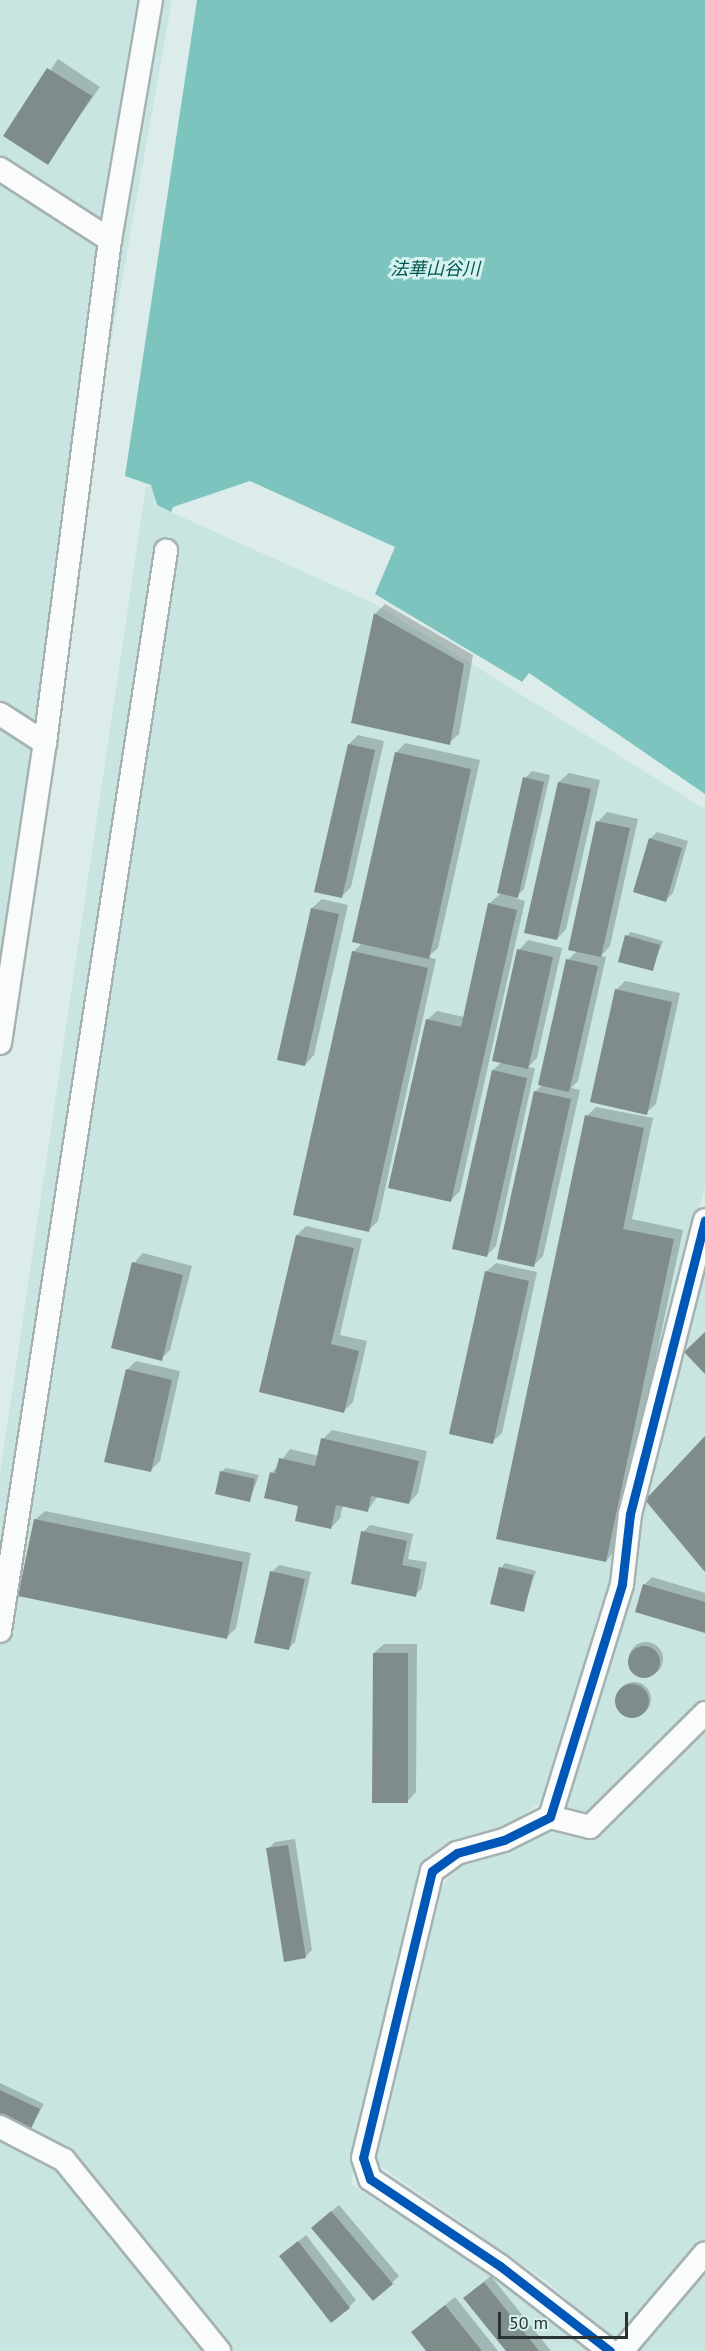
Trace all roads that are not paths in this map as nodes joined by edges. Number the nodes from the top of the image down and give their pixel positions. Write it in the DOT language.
graph roads {
  1 [pos="151,0"];
  2 [pos="0,169"];
  3 [pos="110,240"];
  4 [pos="166,551"];
  5 [pos="0,714"];
  6 [pos="45,743"];
  7 [pos="0,1043"];
  8 [pos="705,1220"];
  9 [pos="0,1631"];
  10 [pos="705,1713"];
  11 [pos="550,1817"];
  12 [pos="0,2127"];
  13 [pos="705,2253"];
  14 [pos="219,2351"];
  15 [pos="610,2351"];
  16 [pos="622,2351"];
  1 -- 3 [label="street"];
  2 -- 3 [label="street"];
  3 -- 6 [label="street"];
  4 -- 9 [label="street"];
  5 -- 6 [label="street"];
  6 -- 7 [label="street"];
  8 -- 11 [label="street"];
  10 -- 11 [label="street"];
  11 -- 15 [label="street"];
  12 -- 14 [label="street"];
  13 -- 16 [label="street"];
}
